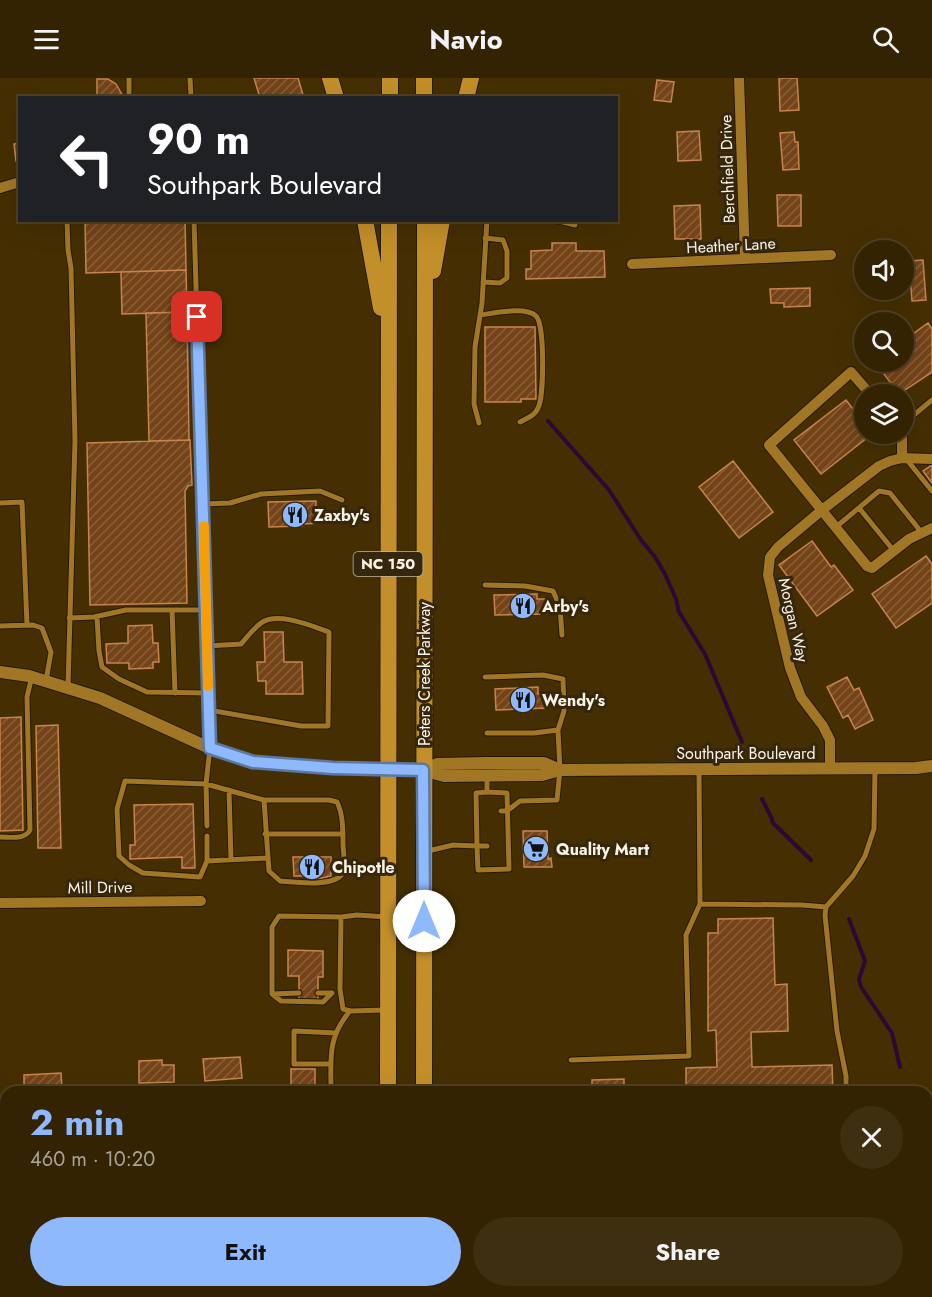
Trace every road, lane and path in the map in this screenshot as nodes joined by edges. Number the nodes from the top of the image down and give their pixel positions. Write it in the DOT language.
graph roads {
  1 [pos="129,78"];
  2 [pos="190,78"];
  3 [pos="330,78"];
  4 [pos="390,78"];
  5 [pos="424,78"];
  6 [pos="471,78"];
  7 [pos="739,78"];
  8 [pos="129,96"];
  9 [pos="191,96"];
  10 [pos="335,96"];
  11 [pos="390,96"];
  12 [pos="424,96"];
  13 [pos="466,96"];
  14 [pos="18,183"];
  15 [pos="0,188"];
  16 [pos="67,222"];
  17 [pos="194,222"];
  18 [pos="365,222"];
  19 [pos="389,222"];
  20 [pos="425,222"];
  21 [pos="442,222"];
  22 [pos="487,222"];
  23 [pos="563,222"];
  24 [pos="575,225"];
  25 [pos="485,238"];
  26 [pos="831,255"];
  27 [pos="745,259"];
  28 [pos="632,264"];
  29 [pos="483,282"];
  30 [pos="481,315"];
  31 [pos="425,328"];
  32 [pos="389,358"];
  33 [pos="861,384"];
  34 [pos="932,400"];
  35 [pos="914,415"];
  36 [pos="520,422"];
  37 [pos="478,423"];
  38 [pos="902,444"];
  39 [pos="903,458"];
  40 [pos="932,459"];
  41 [pos="932,491"];
  42 [pos="342,500"];
  43 [pos="0,503"];
  44 [pos="203,504"];
  45 [pos="859,508"];
  46 [pos="822,510"];
  47 [pos="836,527"];
  48 [pos="927,530"];
  49 [pos="894,551"];
  50 [pos="485,585"];
  51 [pos="172,610"];
  52 [pos="206,610"];
  53 [pos="97,617"];
  54 [pos="69,618"];
  55 [pos="27,625"];
  56 [pos="0,626"];
  57 [pos="562,635"];
  58 [pos="207,646"];
  59 [pos="0,672"];
  60 [pos="32,676"];
  61 [pos="485,677"];
  62 [pos="46,681"];
  63 [pos="68,688"];
  64 [pos="175,693"];
  65 [pos="208,693"];
  66 [pos="208,710"];
  67 [pos="558,730"];
  68 [pos="486,733"];
  69 [pos="210,748"];
  70 [pos="932,766"];
  71 [pos="875,768"];
  72 [pos="388,769"];
  73 [pos="830,769"];
  74 [pos="423,770"];
  75 [pos="560,770"];
  76 [pos="699,770"];
  77 [pos="487,776"];
  78 [pos="206,784"];
  79 [pos="229,790"];
  80 [pos="487,792"];
  81 [pos="264,800"];
  82 [pos="504,811"];
  83 [pos="477,812"];
  84 [pos="486,812"];
  85 [pos="207,826"];
  86 [pos="486,831"];
  87 [pos="477,832"];
  88 [pos="265,834"];
  89 [pos="343,834"];
  90 [pos="207,836"];
  91 [pos="0,837"];
  92 [pos="477,846"];
  93 [pos="487,846"];
  94 [pos="424,852"];
  95 [pos="267,858"];
  96 [pos="231,860"];
  97 [pos="207,861"];
  98 [pos="201,901"];
  99 [pos="0,903"];
  100 [pos="700,904"];
  101 [pos="826,907"];
  102 [pos="341,917"];
  103 [pos="388,917"];
  104 [pos="299,993"];
  105 [pos="318,993"];
  106 [pos="332,993"];
  107 [pos="340,993"];
  108 [pos="272,994"];
  109 [pos="388,1010"];
  110 [pos="350,1011"];
  111 [pos="336,1033"];
  112 [pos="571,1060"];
  113 [pos="331,1064"];
  114 [pos="331,1086"];
  115 [pos="388,1086"];
  116 [pos="424,1086"];
  117 [pos="845,1086"];
  1 -- 8 [label="lane"];
  2 -- 9 [label="lane"];
  3 -- 10 [label="main road"];
  4 -- 11 [label="main road"];
  5 -- 12 [label="main road"];
  6 -- 13 [label="main road"];
  7 -- 27 [label="street, Berchfield Drive"];
  14 -- 15 [label="street"];
  16 -- 54 [label="lane"];
  17 -- 44 [label="lane"];
  18 -- 32 [label="main road"];
  19 -- 32 [label="main road, NC 150"];
  20 -- 31 [label="main road, Peters Creek Parkway / NC 150"];
  21 -- 31 [label="main road"];
  22 -- 25 [label="lane"];
  23 -- 24 [label="lane"];
  25 -- 29 [label="lane"];
  25 -- 29 [label="lane"];
  26 -- 27 [label="street, Heather Lane"];
  27 -- 28 [label="street, Heather Lane"];
  29 -- 30 [label="lane"];
  30 -- 36 [label="lane"];
  30 -- 37 [label="lane"];
  31 -- 74 [label="main road, Peters Creek Parkway / NC 150"];
  32 -- 72 [label="main road, NC 150"];
  33 -- 46 [label="street"];
  34 -- 35 [label="lane"];
  38 -- 39 [label="street"];
  39 -- 40 [label="street, Morgan Way"];
  39 -- 41 [label="lane"];
  39 -- 46 [label="street, Morgan Way"];
  42 -- 44 [label="lane"];
  43 -- 55 [label="lane"];
  44 -- 52 [label="lane"];
  45 -- 47 [label="lane"];
  45 -- 48 [label="lane"];
  45 -- 49 [label="lane"];
  46 -- 47 [label="street"];
  46 -- 73 [label="street, Morgan Way"];
  47 -- 49 [label="street"];
  48 -- 49 [label="street"];
  50 -- 57 [label="lane"];
  51 -- 52 [label="lane"];
  51 -- 53 [label="lane"];
  51 -- 64 [label="lane"];
  52 -- 58 [label="lane"];
  53 -- 54 [label="lane"];
  53 -- 64 [label="lane"];
  54 -- 63 [label="lane"];
  55 -- 56 [label="lane"];
  55 -- 62 [label="lane"];
  58 -- 65 [label="lane"];
  58 -- 66 [label="lane"];
  59 -- 60 [label="street, Southpark Boulevard"];
  60 -- 62 [label="street, Southpark Boulevard"];
  60 -- 91 [label="lane"];
  61 -- 67 [label="lane"];
  62 -- 63 [label="street, Southpark Boulevard"];
  63 -- 69 [label="street, Southpark Boulevard"];
  64 -- 65 [label="lane"];
  65 -- 66 [label="lane"];
  66 -- 69 [label="lane"];
  67 -- 68 [label="lane"];
  67 -- 75 [label="lane"];
  69 -- 72 [label="street, Southpark Boulevard"];
  69 -- 78 [label="lane"];
  70 -- 71 [label="street, Southpark Boulevard"];
  71 -- 73 [label="street, Southpark Boulevard"];
  71 -- 101 [label="lane"];
  72 -- 74 [label="street, Southpark Boulevard"];
  72 -- 103 [label="main road, NC 150"];
  73 -- 76 [label="street, Southpark Boulevard"];
  74 -- 75 [label="street, Southpark Boulevard"];
  74 -- 77 [label="street, Southpark Boulevard"];
  74 -- 94 [label="main road, Peters Creek Parkway / NC 150"];
  75 -- 76 [label="street, Southpark Boulevard"];
  75 -- 77 [label="street, Southpark Boulevard"];
  75 -- 82 [label="lane"];
  76 -- 100 [label="lane"];
  77 -- 80 [label="lane"];
  78 -- 79 [label="lane"];
  78 -- 85 [label="lane"];
  78 -- 97 [label="lane"];
  79 -- 81 [label="lane"];
  79 -- 96 [label="lane"];
  80 -- 82 [label="lane"];
  80 -- 83 [label="lane"];
  81 -- 88 [label="lane"];
  81 -- 89 [label="lane"];
  82 -- 92 [label="lane"];
  83 -- 84 [label="lane"];
  83 -- 87 [label="lane"];
  86 -- 87 [label="lane"];
  87 -- 92 [label="lane"];
  88 -- 89 [label="lane"];
  88 -- 95 [label="lane"];
  89 -- 95 [label="lane"];
  90 -- 97 [label="lane"];
  92 -- 93 [label="lane"];
  92 -- 94 [label="lane"];
  94 -- 116 [label="main road, Peters Creek Parkway / NC 150"];
  95 -- 96 [label="lane"];
  96 -- 97 [label="lane"];
  98 -- 99 [label="street, Mill Drive"];
  100 -- 101 [label="lane"];
  100 -- 112 [label="lane"];
  101 -- 117 [label="lane"];
  102 -- 103 [label="lane"];
  102 -- 107 [label="lane"];
  102 -- 108 [label="lane"];
  103 -- 109 [label="main road, NC 150"];
  104 -- 108 [label="lane"];
  105 -- 106 [label="lane"];
  106 -- 107 [label="lane"];
  106 -- 108 [label="lane"];
  107 -- 110 [label="lane"];
  109 -- 110 [label="lane"];
  109 -- 115 [label="main road, NC 150"];
  110 -- 111 [label="lane"];
  111 -- 113 [label="lane"];
  111 -- 113 [label="lane"];
  113 -- 114 [label="lane"];
}
